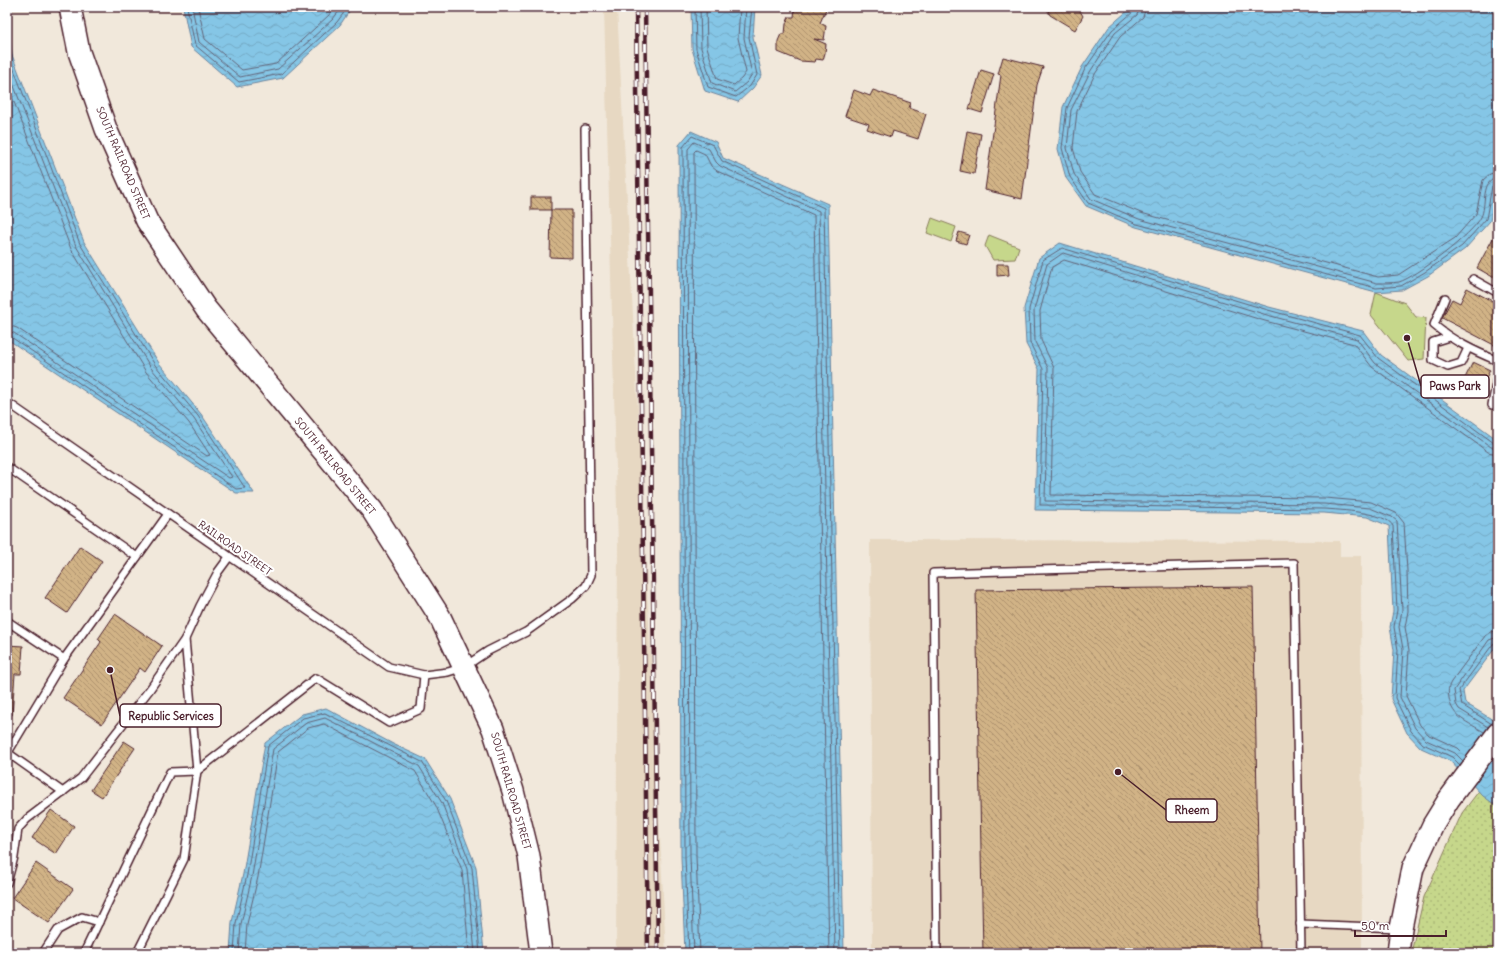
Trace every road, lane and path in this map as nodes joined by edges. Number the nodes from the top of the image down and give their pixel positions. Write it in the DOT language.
graph roads {
  1 [pos="70,7"];
  2 [pos="585,129"];
  3 [pos="1473,279"];
  4 [pos="1498,293"];
  5 [pos="1445,298"];
  6 [pos="1448,337"];
  7 [pos="1468,348"];
  8 [pos="1498,361"];
  9 [pos="1498,374"];
  10 [pos="7,402"];
  11 [pos="1492,405"];
  12 [pos="7,467"];
  13 [pos="168,514"];
  14 [pos="229,556"];
  15 [pos="137,557"];
  16 [pos="7,621"];
  17 [pos="185,640"];
  18 [pos="64,659"];
  19 [pos="464,667"];
  20 [pos="424,675"];
  21 [pos="1498,733"];
  22 [pos="8,754"];
  23 [pos="197,770"];
  24 [pos="63,792"];
  25 [pos="7,883"];
  26 [pos="99,922"];
  27 [pos="1300,924"];
  28 [pos="1401,928"];
  29 [pos="43,953"];
  30 [pos="84,953"];
  31 [pos="137,953"];
  32 [pos="541,953"];
  33 [pos="937,953"];
  34 [pos="1301,953"];
  35 [pos="1398,953"];
  1 -- 19 [label="street, SOUTH RAILROAD STREET"];
  2 -- 19 [label="lane, RAILROAD STREET"];
  3 -- 4 [label="lane"];
  5 -- 6 [label="lane"];
  6 -- 7 [label="lane"];
  6 -- 7 [label="lane"];
  7 -- 8 [label="lane"];
  9 -- 11 [label="lane"];
  10 -- 13 [label="lane, RAILROAD STREET"];
  12 -- 15 [label="lane"];
  13 -- 14 [label="lane, RAILROAD STREET"];
  13 -- 15 [label="lane"];
  14 -- 17 [label="lane"];
  14 -- 20 [label="lane, RAILROAD STREET"];
  15 -- 18 [label="lane"];
  16 -- 18 [label="lane"];
  17 -- 23 [label="lane"];
  17 -- 24 [label="lane"];
  18 -- 22 [label="lane"];
  19 -- 20 [label="lane, RAILROAD STREET"];
  19 -- 32 [label="street, SOUTH RAILROAD STREET"];
  20 -- 23 [label="lane"];
  21 -- 28 [label="street"];
  22 -- 24 [label="lane"];
  23 -- 26 [label="lane"];
  23 -- 31 [label="lane"];
  24 -- 25 [label="lane"];
  26 -- 29 [label="lane"];
  26 -- 30 [label="lane"];
  27 -- 28 [label="lane"];
  27 -- 33 [label="lane"];
  27 -- 34 [label="lane"];
  28 -- 35 [label="street"];
}
